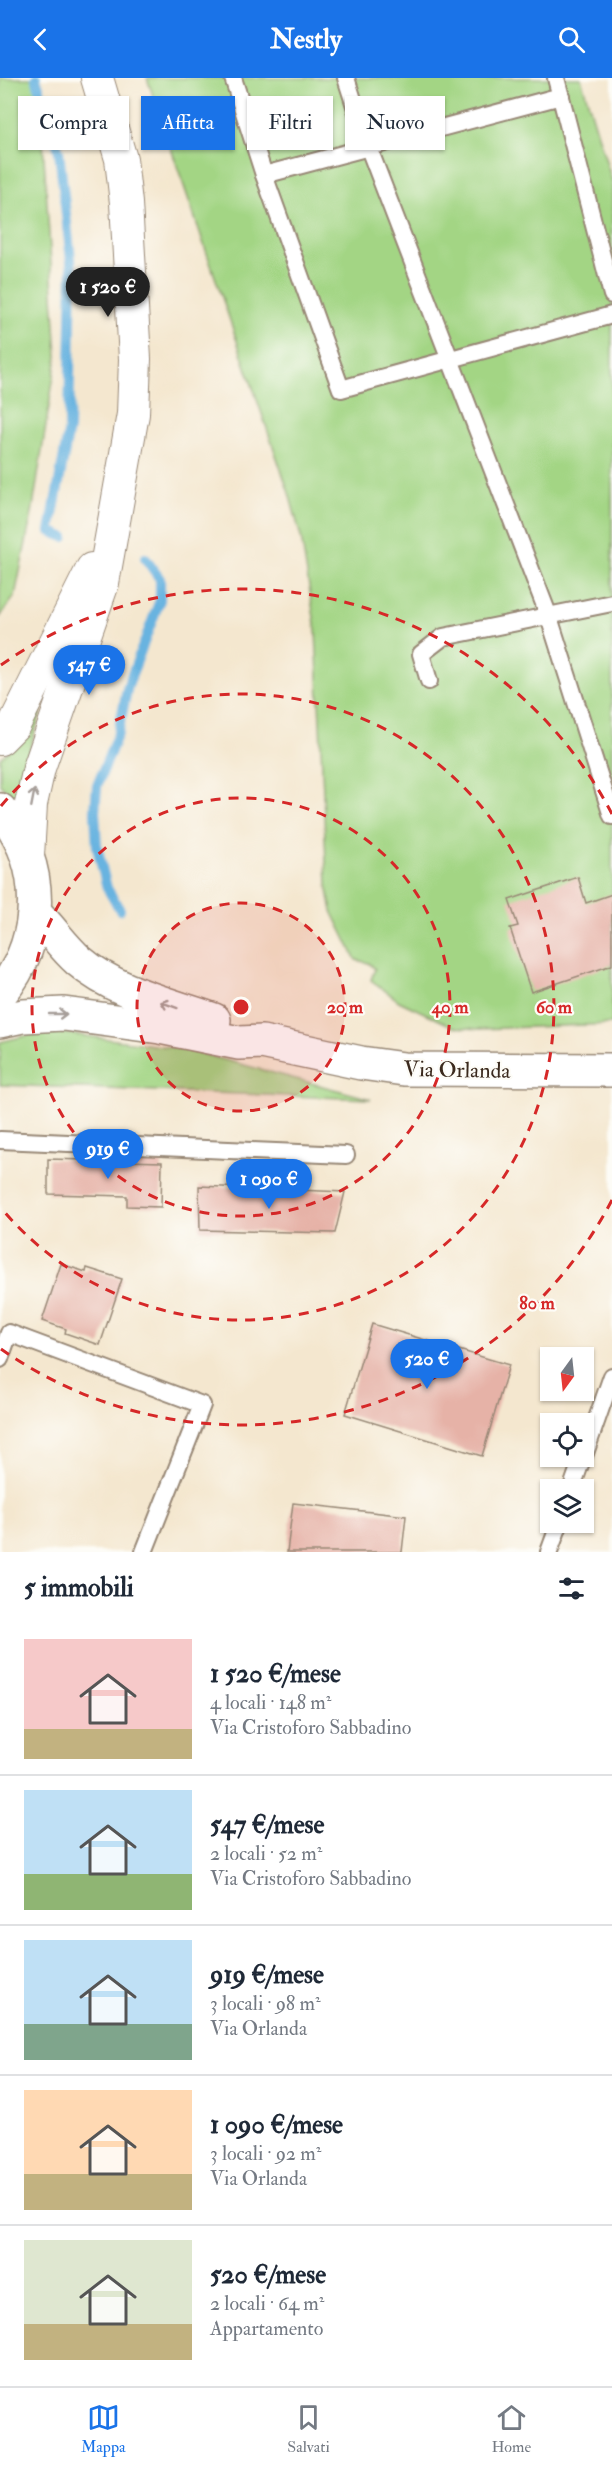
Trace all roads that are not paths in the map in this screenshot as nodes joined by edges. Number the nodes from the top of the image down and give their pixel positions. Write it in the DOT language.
graph roads {
  1 [pos="97,78"];
  2 [pos="233,78"];
  3 [pos="346,78"];
  4 [pos="556,78"];
  5 [pos="352,96"];
  6 [pos="561,96"];
  7 [pos="445,126"];
  8 [pos="354,150"];
  9 [pos="370,150"];
  10 [pos="264,176"];
  11 [pos="612,295"];
  12 [pos="612,315"];
  13 [pos="450,358"];
  14 [pos="111,534"];
  15 [pos="612,603"];
  16 [pos="548,614"];
  17 [pos="429,681"];
  18 [pos="0,739"];
  19 [pos="0,810"];
  20 [pos="612,816"];
  21 [pos="28,856"];
  22 [pos="35,914"];
  23 [pos="0,994"];
  24 [pos="0,1021"];
  25 [pos="303,1052"];
  26 [pos="612,1071"];
  27 [pos="0,1140"];
  28 [pos="346,1155"];
  29 [pos="0,1359"];
  30 [pos="612,1376"];
  31 [pos="594,1426"];
  32 [pos="556,1533"];
  33 [pos="144,1552"];
  34 [pos="549,1552"];
  1 -- 14 [label="street"];
  2 -- 10 [label="lane"];
  3 -- 5 [label="lane"];
  4 -- 6 [label="lane"];
  6 -- 7 [label="lane"];
  6 -- 11 [label="lane"];
  8 -- 10 [label="lane"];
  9 -- 13 [label="lane"];
  10 -- 13 [label="lane"];
  12 -- 13 [label="lane"];
  13 -- 16 [label="lane"];
  14 -- 18 [label="street"];
  21 -- 14 [label="street, one-way"];
  15 -- 16 [label="lane"];
  16 -- 17 [label="lane"];
  16 -- 20 [label="lane"];
  19 -- 21 [label="main road"];
  21 -- 22 [label="main road"];
  22 -- 23 [label="main road"];
  25 -- 22 [label="main road, Via Orlanda, one-way"];
  24 -- 25 [label="main road, Via Orlanda, one-way"];
  25 -- 26 [label="main road, Via Orlanda"];
  27 -- 28 [label="lane"];
  29 -- 33 [label="lane"];
  30 -- 31 [label="lane"];
  32 -- 34 [label="lane"];
}
